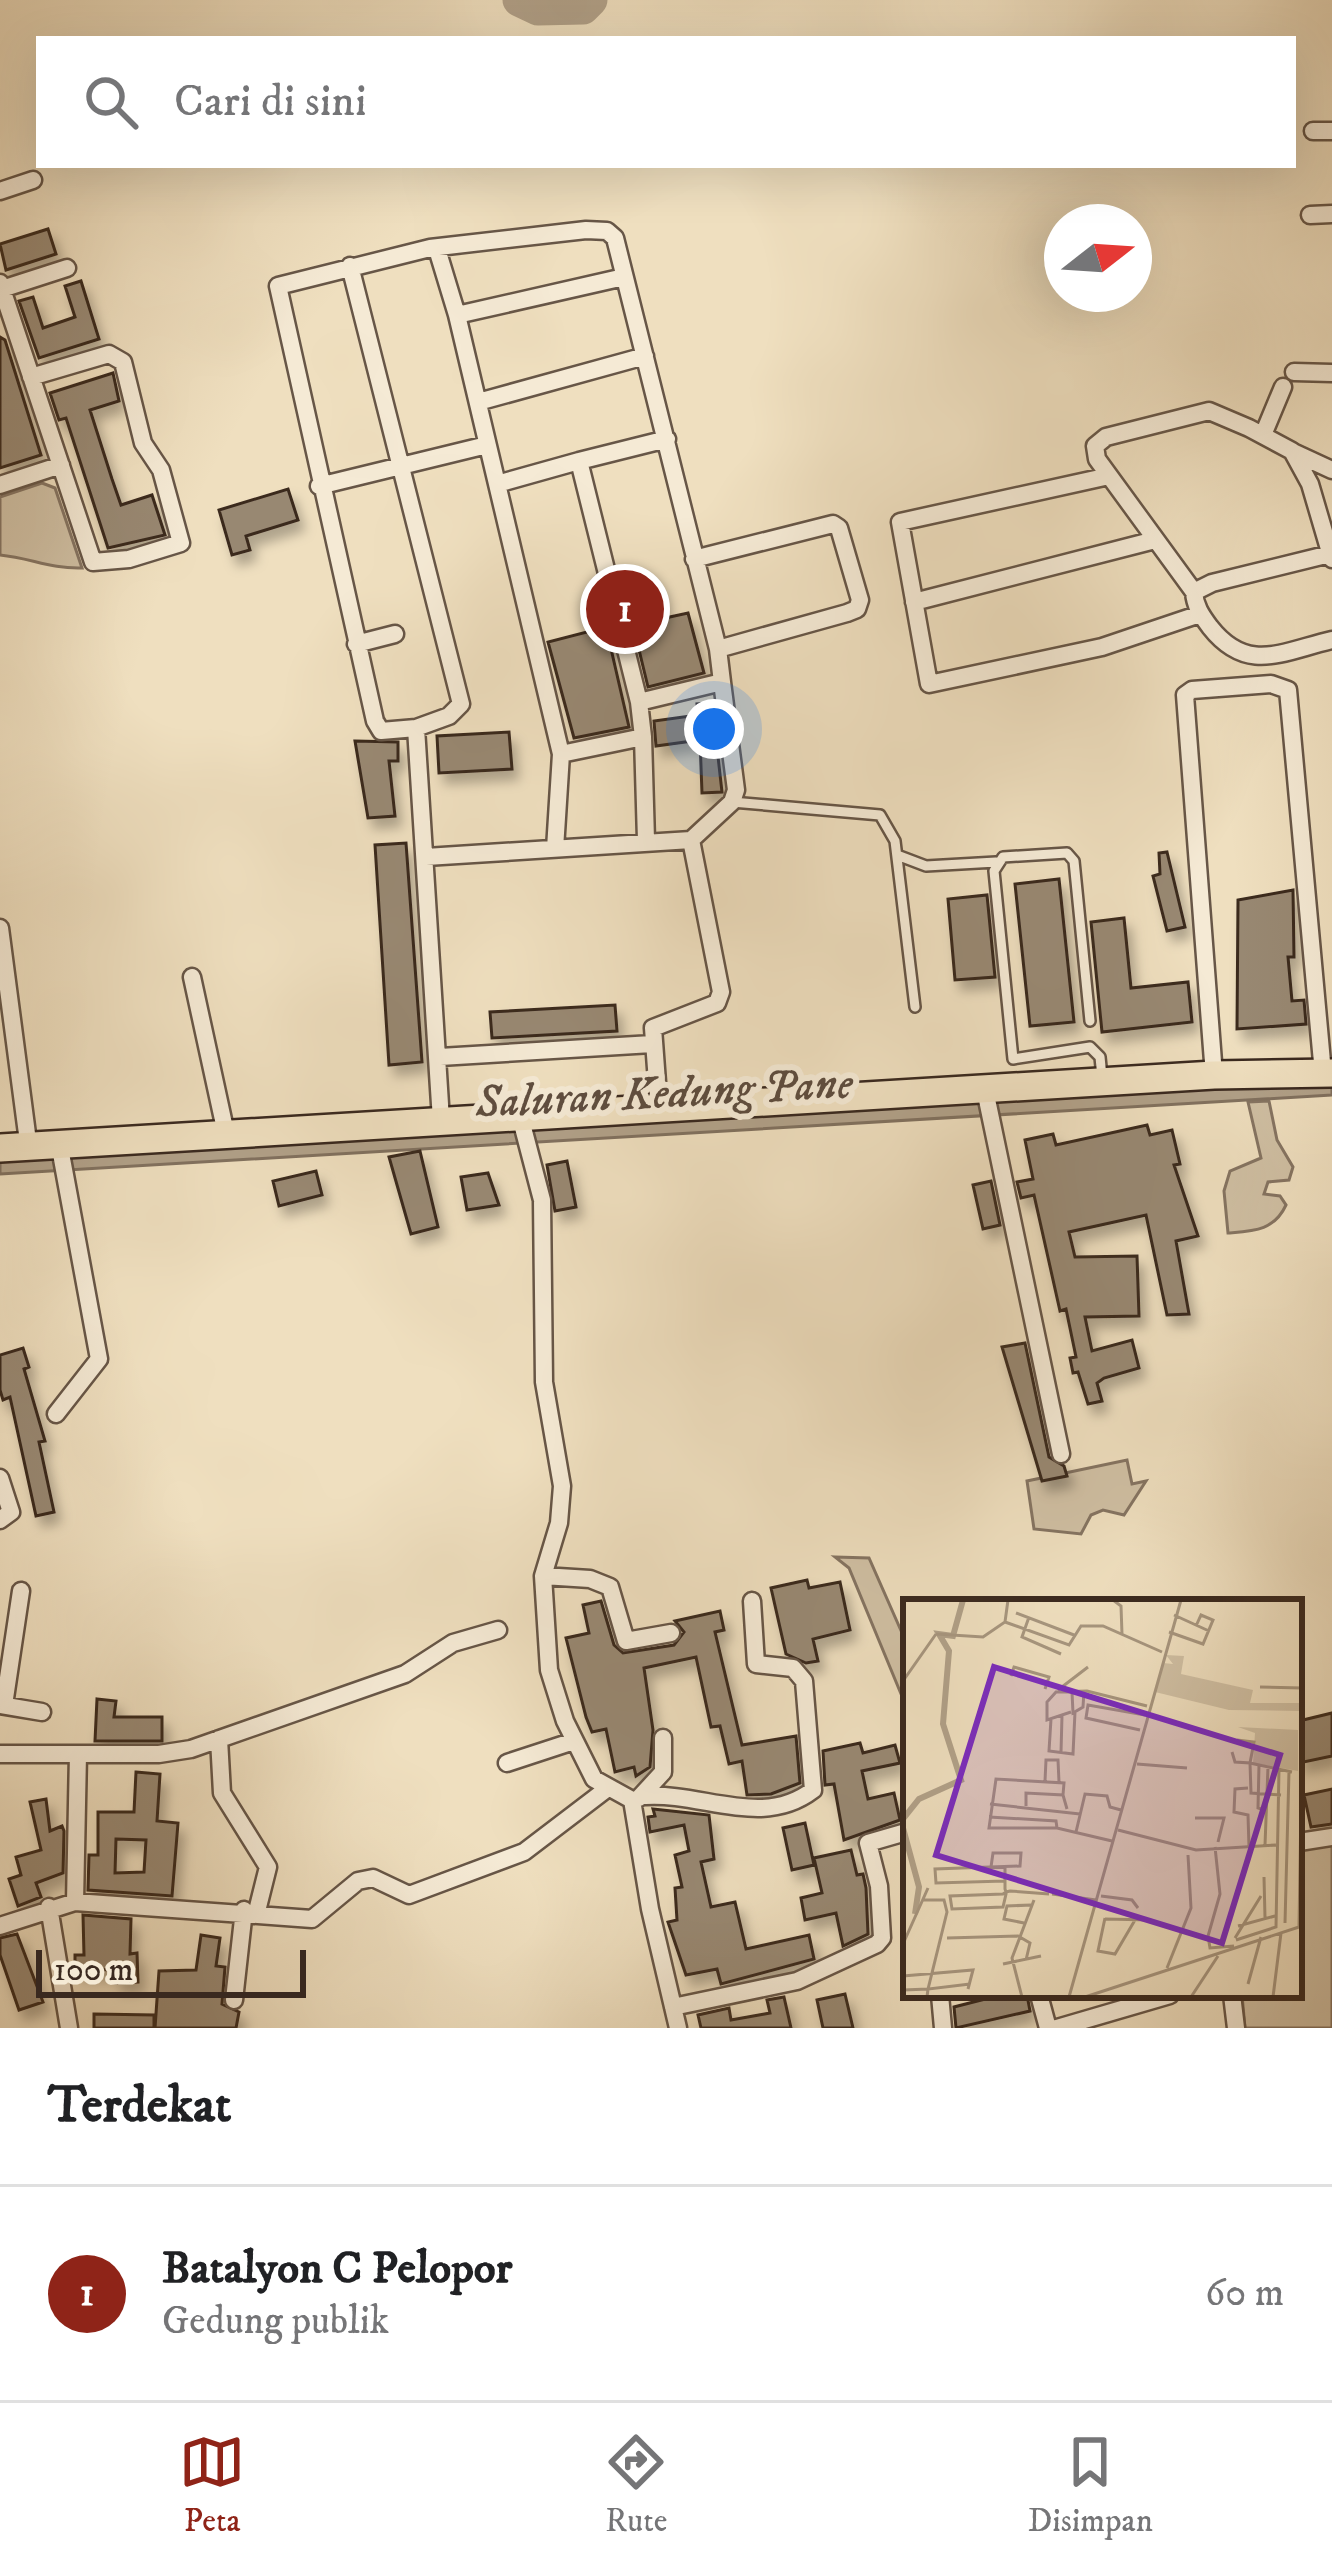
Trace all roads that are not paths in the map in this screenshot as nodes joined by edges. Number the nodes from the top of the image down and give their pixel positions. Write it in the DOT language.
graph roads {
  1 [pos="33,180"];
  2 [pos="0,190"];
  3 [pos="1332,214"];
  4 [pos="1310,215"];
  5 [pos="436,249"];
  6 [pos="350,266"];
  7 [pos="67,268"];
  8 [pos="624,277"];
  9 [pos="1,286"];
  10 [pos="458,315"];
  11 [pos="645,356"];
  12 [pos="1294,371"];
  13 [pos="1332,374"];
  14 [pos="32,377"];
  15 [pos="1282,387"];
  16 [pos="478,402"];
  17 [pos="1263,435"];
  18 [pos="667,439"];
  19 [pos="487,445"];
  20 [pos="1292,451"];
  21 [pos="579,461"];
  22 [pos="61,465"];
  23 [pos="400,467"];
  24 [pos="1331,467"];
  25 [pos="1109,476"];
  26 [pos="497,484"];
  27 [pos="0,485"];
  28 [pos="319,486"];
  29 [pos="1155,540"];
  30 [pos="1331,556"];
  31 [pos="694,560"];
  32 [pos="1194,592"];
  33 [pos="914,602"];
  34 [pos="1200,614"];
  35 [pos="395,634"];
  36 [pos="1332,640"];
  37 [pos="356,644"];
  38 [pos="718,649"];
  39 [pos="722,682"];
  40 [pos="639,702"];
  41 [pos="416,728"];
  42 [pos="644,737"];
  43 [pos="561,754"];
  44 [pos="732,802"];
  45 [pos="646,840"];
  46 [pos="691,840"];
  47 [pos="555,849"];
  48 [pos="898,855"];
  49 [pos="426,857"];
  50 [pos="996,862"];
  51 [pos="0,928"];
  52 [pos="191,976"];
  53 [pos="915,1007"];
  54 [pos="1090,1021"];
  55 [pos="652,1044"];
  56 [pos="440,1058"];
  57 [pos="1327,1073"];
  58 [pos="1214,1075"];
  59 [pos="1103,1082"];
  60 [pos="986,1093"];
  61 [pos="659,1109"];
  62 [pos="441,1120"];
  63 [pos="522,1121"];
  64 [pos="227,1138"];
  65 [pos="0,1148"];
  66 [pos="29,1149"];
  67 [pos="61,1152"];
  68 [pos="56,1414"];
  69 [pos="1061,1454"];
  70 [pos="0,1478"];
  71 [pos="0,1520"];
  72 [pos="543,1576"];
  73 [pos="21,1591"];
  74 [pos="752,1601"];
  75 [pos="498,1630"];
  76 [pos="671,1633"];
  77 [pos="2,1705"];
  78 [pos="42,1712"];
  79 [pos="663,1738"];
  80 [pos="219,1739"];
  81 [pos="574,1741"];
  82 [pos="0,1754"];
  83 [pos="78,1754"];
  84 [pos="507,1763"];
  85 [pos="608,1788"];
  86 [pos="639,1798"];
  87 [pos="903,1833"];
  88 [pos="1332,1837"];
  89 [pos="1302,1842"];
  90 [pos="75,1903"];
  91 [pos="49,1907"];
  92 [pos="250,1911"];
  93 [pos="0,1926"];
  94 [pos="940,1998"];
  95 [pos="1040,1998"];
  96 [pos="1160,1998"];
  97 [pos="1232,1998"];
  98 [pos="235,2000"];
  99 [pos="673,2007"];
  100 [pos="69,2028"];
  101 [pos="679,2028"];
  102 [pos="943,2028"];
  103 [pos="1048,2028"];
  104 [pos="1057,2028"];
  105 [pos="1236,2028"];
  1 -- 2 [label="street"];
  3 -- 4 [label="street"];
  5 -- 6 [label="street"];
  5 -- 8 [label="street"];
  5 -- 10 [label="street"];
  6 -- 23 [label="street"];
  6 -- 28 [label="street"];
  7 -- 9 [label="street"];
  8 -- 10 [label="street"];
  8 -- 11 [label="street"];
  9 -- 14 [label="street"];
  10 -- 16 [label="street"];
  11 -- 16 [label="street"];
  11 -- 18 [label="street"];
  12 -- 13 [label="street"];
  14 -- 22 [label="street"];
  14 -- 22 [label="street"];
  15 -- 17 [label="street"];
  16 -- 19 [label="street"];
  17 -- 20 [label="street"];
  17 -- 25 [label="street"];
  18 -- 21 [label="street"];
  18 -- 31 [label="street"];
  19 -- 23 [label="street"];
  19 -- 26 [label="street"];
  20 -- 24 [label="street"];
  20 -- 30 [label="street"];
  21 -- 26 [label="street"];
  21 -- 40 [label="street"];
  22 -- 27 [label="street"];
  23 -- 28 [label="street"];
  23 -- 41 [label="street"];
  25 -- 29 [label="street"];
  25 -- 33 [label="street"];
  26 -- 43 [label="street"];
  28 -- 37 [label="street"];
  29 -- 32 [label="street"];
  29 -- 33 [label="street"];
  30 -- 32 [label="street"];
  31 -- 38 [label="street"];
  31 -- 38 [label="street"];
  32 -- 34 [label="street"];
  33 -- 34 [label="street"];
  34 -- 36 [label="street"];
  35 -- 37 [label="street"];
  37 -- 41 [label="street"];
  38 -- 39 [label="street"];
  39 -- 40 [label="street"];
  39 -- 44 [label="street"];
  40 -- 42 [label="street"];
  41 -- 49 [label="street"];
  42 -- 43 [label="street"];
  42 -- 45 [label="street"];
  43 -- 47 [label="street"];
  44 -- 46 [label="street"];
  44 -- 48 [label="lane"];
  45 -- 46 [label="street"];
  45 -- 47 [label="street"];
  46 -- 55 [label="street"];
  47 -- 49 [label="street"];
  48 -- 50 [label="lane"];
  48 -- 53 [label="lane"];
  49 -- 56 [label="street"];
  50 -- 54 [label="lane"];
  50 -- 59 [label="lane"];
  51 -- 66 [label="street"];
  52 -- 64 [label="street"];
  55 -- 56 [label="street"];
  55 -- 61 [label="street"];
  56 -- 62 [label="street"];
  57 -- 58 [label="main road"];
  57 -- 58 [label="street"];
  58 -- 59 [label="main road"];
  59 -- 60 [label="main road"];
  60 -- 61 [label="main road"];
  60 -- 69 [label="street"];
  61 -- 63 [label="main road"];
  62 -- 63 [label="main road"];
  62 -- 64 [label="main road"];
  63 -- 72 [label="street"];
  64 -- 67 [label="main road"];
  65 -- 66 [label="main road"];
  66 -- 67 [label="main road"];
  67 -- 68 [label="street"];
  70 -- 71 [label="street"];
  72 -- 76 [label="street"];
  72 -- 81 [label="street"];
  73 -- 77 [label="street"];
  74 -- 86 [label="street"];
  75 -- 80 [label="street"];
  77 -- 78 [label="street"];
  79 -- 86 [label="street"];
  80 -- 83 [label="street"];
  80 -- 92 [label="street"];
  81 -- 84 [label="street"];
  81 -- 85 [label="street"];
  82 -- 83 [label="street"];
  83 -- 90 [label="street"];
  85 -- 86 [label="street"];
  85 -- 92 [label="street"];
  86 -- 99 [label="street"];
  87 -- 99 [label="street"];
  88 -- 89 [label="street"];
  90 -- 91 [label="street"];
  90 -- 92 [label="street"];
  91 -- 93 [label="street"];
  91 -- 100 [label="street"];
  92 -- 98 [label="street"];
  94 -- 102 [label="street"];
  95 -- 103 [label="street"];
  96 -- 104 [label="street"];
  97 -- 105 [label="street"];
  99 -- 101 [label="street"];
}
